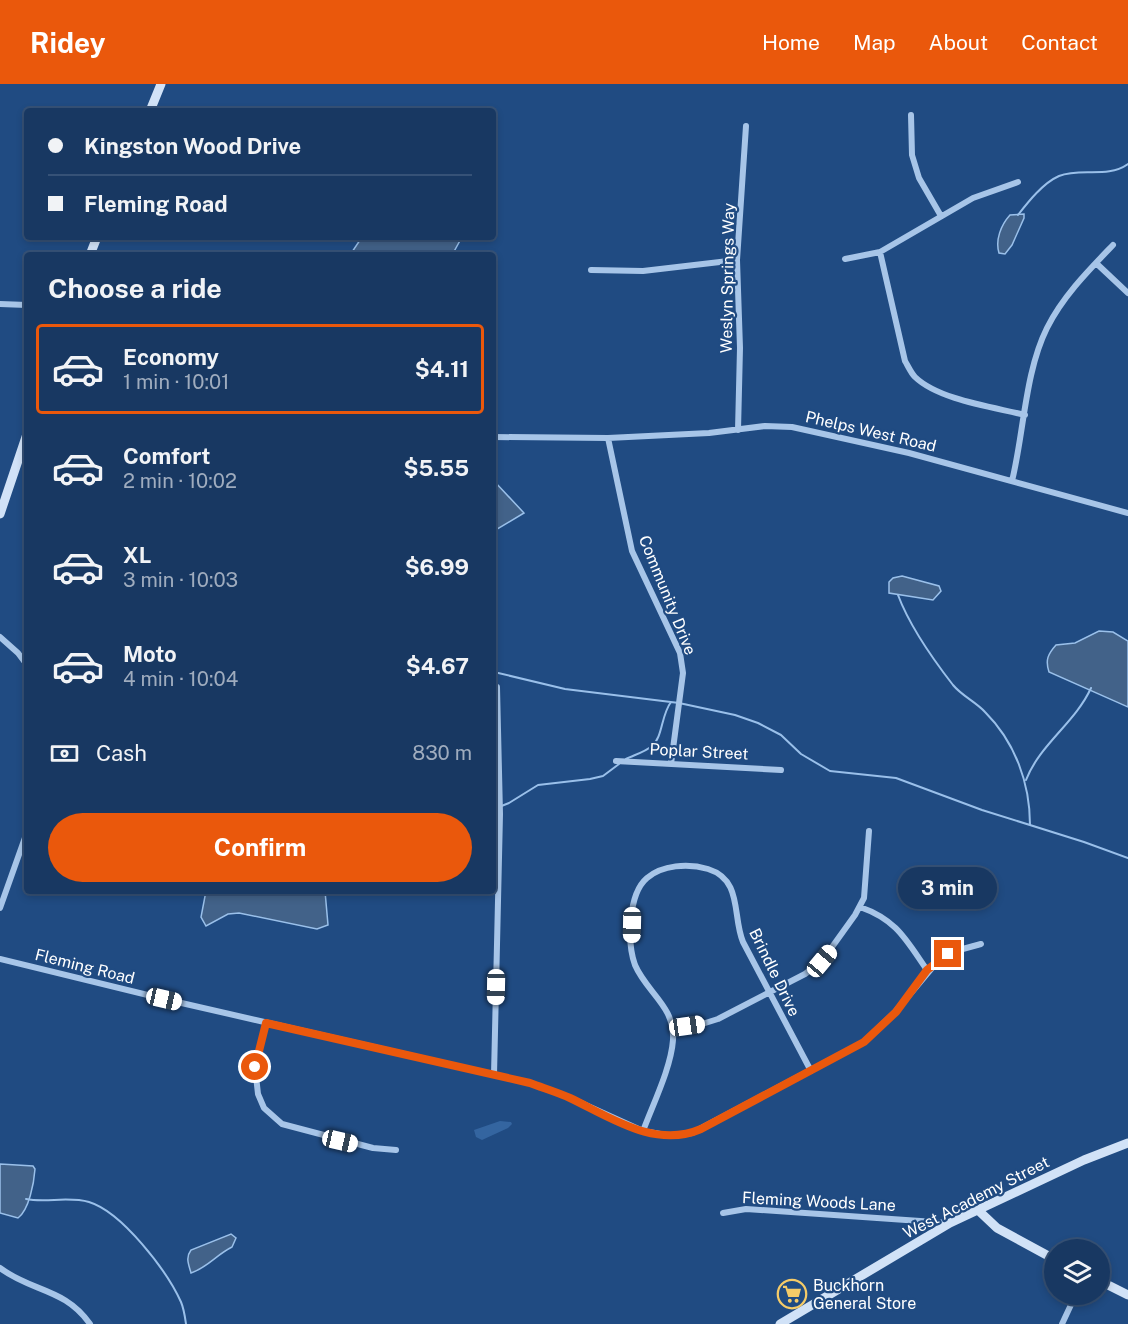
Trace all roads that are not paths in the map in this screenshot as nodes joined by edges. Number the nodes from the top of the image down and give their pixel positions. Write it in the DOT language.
graph roads {
  1 [pos="161,84"];
  2 [pos="151,108"];
  3 [pos="911,115"];
  4 [pos="746,126"];
  5 [pos="1018,182"];
  6 [pos="941,216"];
  7 [pos="1113,245"];
  8 [pos="880,252"];
  9 [pos="845,259"];
  10 [pos="737,260"];
  11 [pos="1096,263"];
  12 [pos="591,270"];
  13 [pos="1128,293"];
  14 [pos="0,304"];
  15 [pos="24,305"];
  16 [pos="1025,415"];
  17 [pos="738,430"];
  18 [pos="496,437"];
  19 [pos="608,438"];
  20 [pos="24,443"];
  21 [pos="1012,481"];
  22 [pos="1128,513"];
  23 [pos="0,514"];
  24 [pos="0,637"];
  25 [pos="24,661"];
  26 [pos="497,687"];
  27 [pos="496,728"];
  28 [pos="616,760"];
  29 [pos="671,764"];
  30 [pos="781,770"];
  31 [pos="869,831"];
  32 [pos="24,840"];
  33 [pos="860,907"];
  34 [pos="0,908"];
  35 [pos="981,944"];
  36 [pos="0,959"];
  37 [pos="927,970"];
  38 [pos="769,993"];
  39 [pos="266,1023"];
  40 [pos="673,1028"];
  41 [pos="811,1071"];
  42 [pos="494,1075"];
  43 [pos="643,1131"];
  44 [pos="1128,1143"];
  45 [pos="396,1150"];
  46 [pos="979,1211"];
  47 [pos="723,1213"];
  48 [pos="950,1223"];
  49 [pos="1044,1254"];
  50 [pos="0,1268"];
  51 [pos="1110,1286"];
  52 [pos="1128,1295"];
  53 [pos="1071,1305"];
  54 [pos="90,1324"];
  55 [pos="780,1324"];
  56 [pos="1062,1324"];
  1 -- 2 [label="main road"];
  3 -- 6 [label="street"];
  4 -- 10 [label="street, Weslyn Springs Way"];
  5 -- 6 [label="street"];
  6 -- 8 [label="street"];
  7 -- 11 [label="street"];
  8 -- 9 [label="street"];
  8 -- 16 [label="street"];
  10 -- 12 [label="street"];
  10 -- 17 [label="street, Weslyn Springs Way"];
  11 -- 13 [label="street"];
  11 -- 16 [label="street"];
  14 -- 15 [label="street"];
  16 -- 21 [label="street"];
  17 -- 19 [label="street, Phelps West Road"];
  17 -- 21 [label="street, Phelps West Road"];
  18 -- 19 [label="street, Phelps West Road"];
  19 -- 29 [label="street, Community Drive"];
  20 -- 23 [label="main road"];
  21 -- 22 [label="street, Phelps West Road"];
  24 -- 25 [label="street"];
  26 -- 27 [label="street"];
  27 -- 42 [label="street"];
  28 -- 29 [label="street, Poplar Street"];
  29 -- 30 [label="street, Poplar Street"];
  31 -- 33 [label="street"];
  32 -- 34 [label="street"];
  33 -- 37 [label="street"];
  33 -- 38 [label="street"];
  35 -- 37 [label="street, Fleming Road"];
  36 -- 39 [label="street, Fleming Road"];
  37 -- 41 [label="street, Fleming Road"];
  38 -- 40 [label="street"];
  38 -- 40 [label="street, Brindle Drive"];
  38 -- 41 [label="street, Brindle Drive"];
  39 -- 42 [label="street, Fleming Road"];
  39 -- 45 [label="street"];
  40 -- 43 [label="street"];
  41 -- 43 [label="street, Fleming Road"];
  42 -- 43 [label="street, Fleming Road"];
  44 -- 46 [label="main road, West Academy Street"];
  46 -- 48 [label="main road, West Academy Street"];
  46 -- 49 [label="main road"];
  47 -- 48 [label="street, Fleming Woods Lane"];
  48 -- 55 [label="main road, West Academy Street"];
  50 -- 54 [label="street"];
  51 -- 52 [label="main road"];
  53 -- 56 [label="street"];
}
